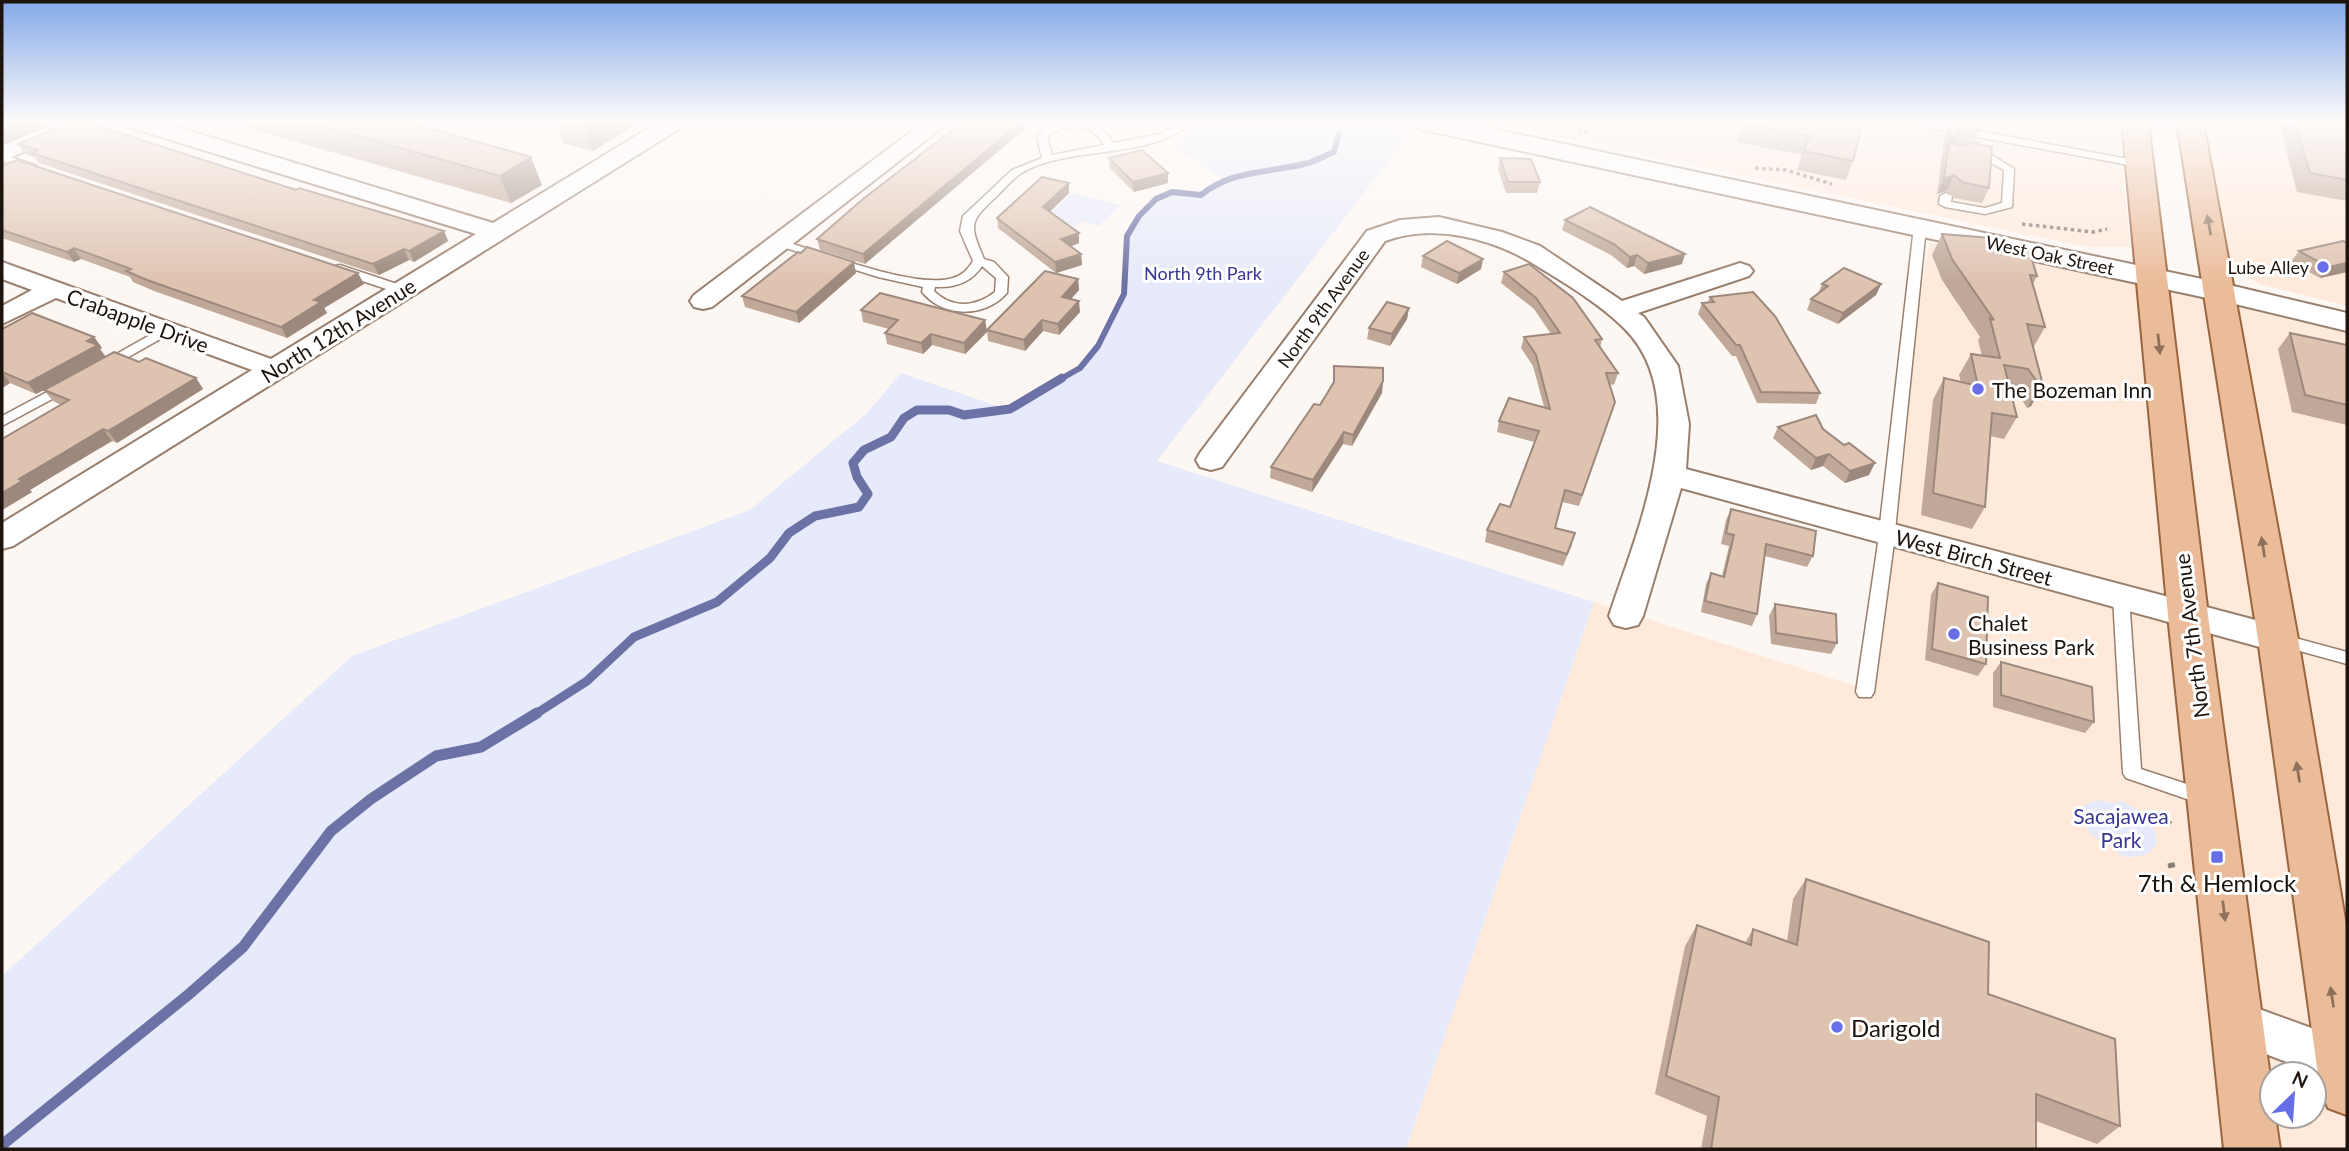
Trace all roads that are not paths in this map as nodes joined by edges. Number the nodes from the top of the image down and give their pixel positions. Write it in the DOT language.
graph roads {
  1 [pos="312,176"];
  2 [pos="587,176"];
  3 [pos="868,176"];
  4 [pos="1012,176"];
  5 [pos="1678,176"];
  6 [pos="2009,176"];
  7 [pos="2140,176"];
  8 [pos="2198,176"];
  9 [pos="1946,196"];
  10 [pos="1920,227"];
  11 [pos="496,232"];
  12 [pos="779,244"];
  13 [pos="979,261"];
  14 [pos="325,264"];
  15 [pos="2,270"];
  16 [pos="1740,271"];
  17 [pos="2152,276"];
  18 [pos="929,284"];
  19 [pos="54,289"];
  20 [pos="402,290"];
  21 [pos="2221,292"];
  22 [pos="703,301"];
  23 [pos="1620,310"];
  24 [pos="2,316"];
  25 [pos="2347,322"];
  26 [pos="166,330"];
  27 [pos="274,369"];
  28 [pos="2,422"];
  29 [pos="1211,460"];
  30 [pos="1670,475"];
  31 [pos="1887,533"];
  32 [pos="2,538"];
  33 [pos="2121,597"];
  34 [pos="2188,615"];
  35 [pos="1626,616"];
  36 [pos="2278,639"];
  37 [pos="2347,658"];
  38 [pos="1865,692"];
  39 [pos="2210,799"];
  40 [pos="2238,1022"];
  41 [pos="2346,1071"];
  42 [pos="2252,1149"];
  1 -- 11 [label="street"];
  2 -- 11 [label="street, North 12th Avenue"];
  3 -- 12 [label="street"];
  4 -- 13 [label="lane"];
  5 -- 10 [label="main road, West Oak Street"];
  6 -- 9 [label="lane"];
  7 -- 17 [label="main road, North 7th Avenue"];
  21 -- 8 [label="main road, North 7th Avenue, one-way"];
  10 -- 17 [label="main road, West Oak Street"];
  10 -- 31 [label="lane"];
  11 -- 20 [label="street, North 12th Avenue"];
  12 -- 18 [label="lane"];
  12 -- 22 [label="street"];
  13 -- 18 [label="lane"];
  13 -- 18 [label="lane"];
  14 -- 20 [label="lane"];
  15 -- 19 [label="street, Crabapple Drive"];
  16 -- 23 [label="street"];
  17 -- 21 [label="main road, West Oak Street"];
  17 -- 34 [label="main road, North 7th Avenue, one-way"];
  19 -- 24 [label="street"];
  19 -- 26 [label="street, Crabapple Drive"];
  20 -- 27 [label="street, North 12th Avenue"];
  21 -- 25 [label="main road, West Oak Street"];
  36 -- 21 [label="main road, North 7th Avenue, one-way"];
  23 -- 29 [label="street, North 9th Avenue"];
  23 -- 30 [label="street, North 9th Avenue"];
  26 -- 27 [label="street, Crabapple Drive"];
  26 -- 28 [label="lane"];
  27 -- 32 [label="street, North 12th Avenue"];
  30 -- 31 [label="street, West Birch Street"];
  30 -- 35 [label="street, North 9th Avenue"];
  31 -- 33 [label="street, West Birch Street"];
  31 -- 38 [label="lane"];
  33 -- 34 [label="street, West Birch Street"];
  33 -- 39 [label="lane"];
  34 -- 36 [label="street, West Birch Street"];
  34 -- 39 [label="main road, North 7th Avenue"];
  36 -- 37 [label="lane"];
  41 -- 36 [label="main road, North 7th Avenue, one-way"];
  39 -- 40 [label="main road, North 7th Avenue, one-way"];
  40 -- 41 [label="street"];
  40 -- 42 [label="main road, North 7th Avenue"];
}
